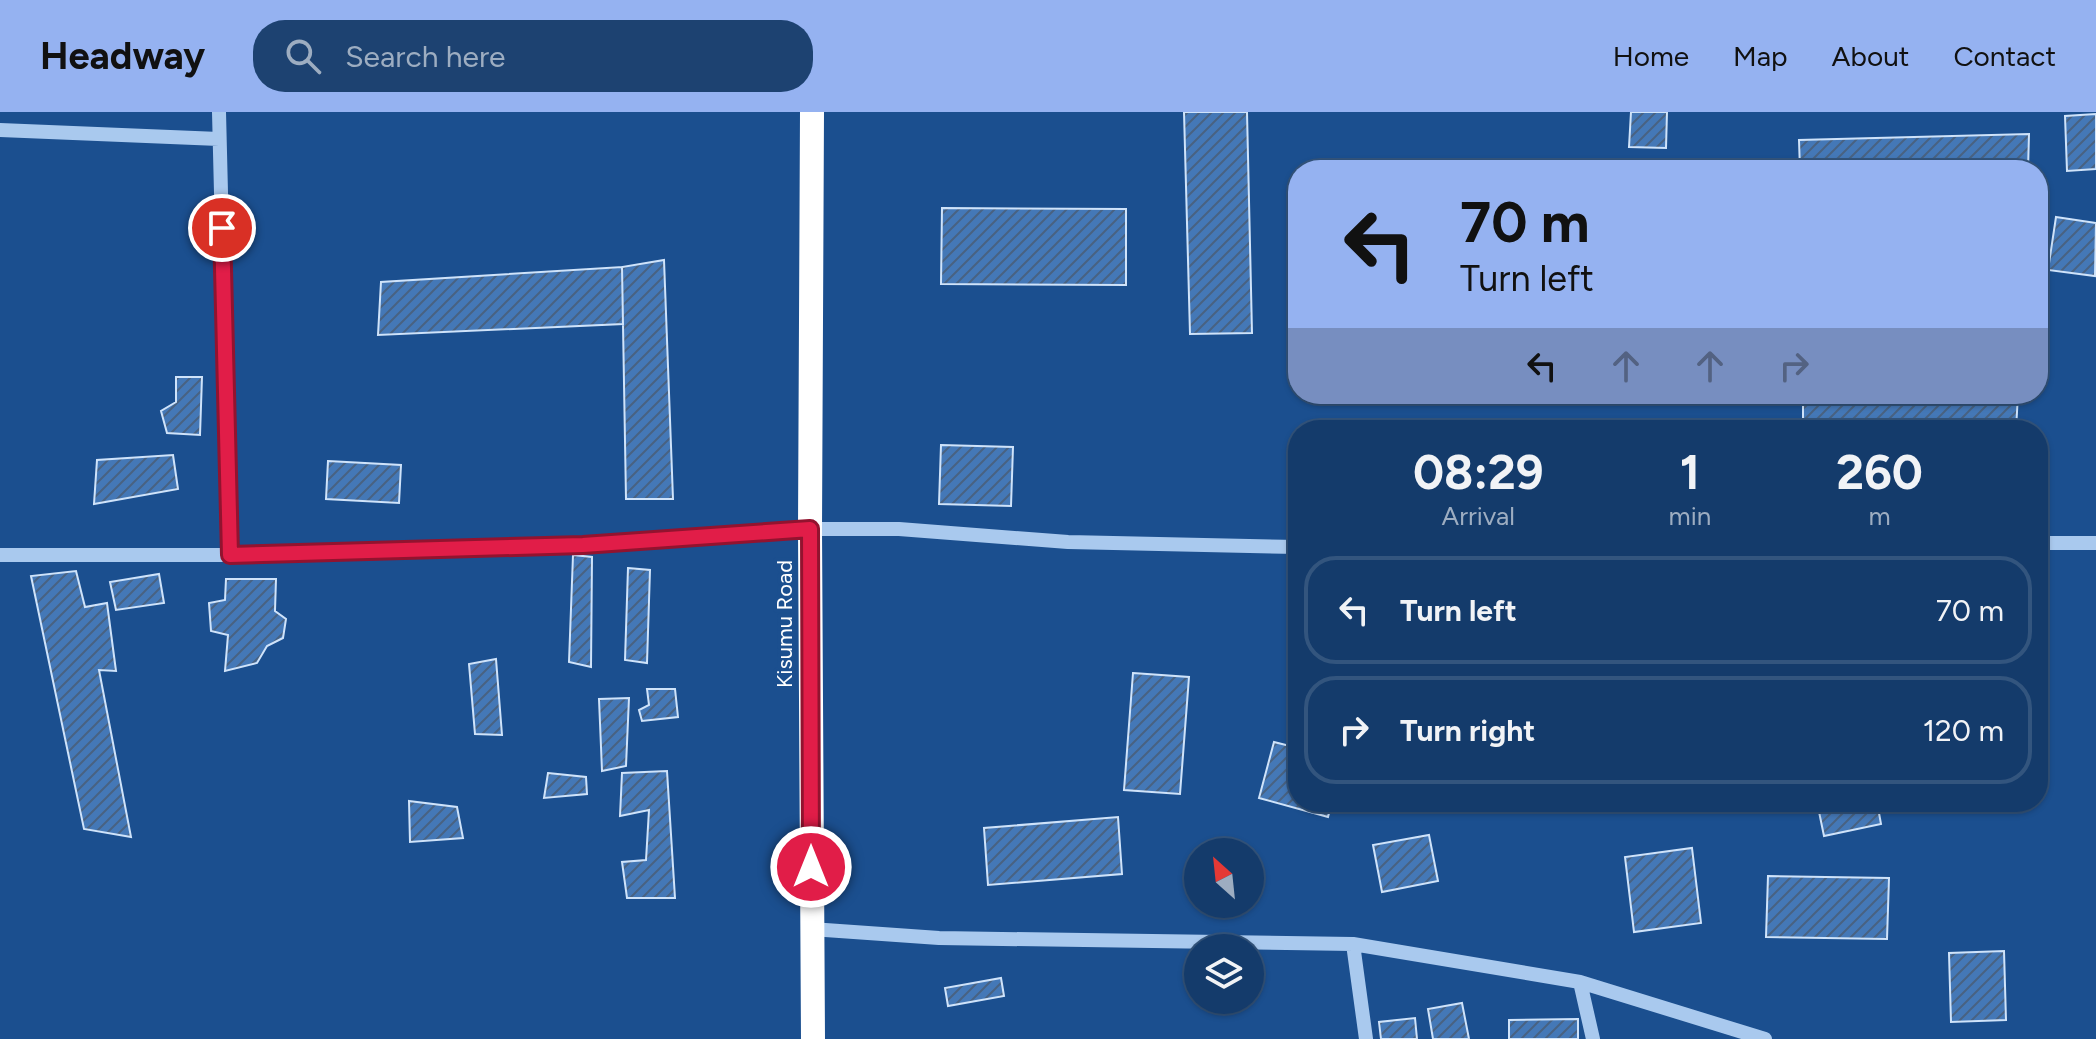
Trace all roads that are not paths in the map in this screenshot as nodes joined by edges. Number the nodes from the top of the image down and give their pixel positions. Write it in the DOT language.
graph roads {
  1 [pos="219,112"];
  2 [pos="812,112"];
  3 [pos="0,130"];
  4 [pos="219,139"];
  5 [pos="810,529"];
  6 [pos="2048,543"];
  7 [pos="2096,543"];
  8 [pos="1288,547"];
  9 [pos="0,555"];
  10 [pos="230,555"];
  11 [pos="811,929"];
  12 [pos="1353,944"];
  13 [pos="1580,982"];
  14 [pos="813,1039"];
  15 [pos="1366,1039"];
  16 [pos="1593,1039"];
  17 [pos="1765,1039"];
  1 -- 4 [label="street"];
  2 -- 5 [label="highway, Kisumu Road"];
  3 -- 4 [label="street"];
  4 -- 10 [label="street"];
  5 -- 8 [label="street"];
  5 -- 10 [label="street"];
  5 -- 11 [label="highway, Kisumu Road"];
  6 -- 7 [label="street"];
  9 -- 10 [label="street"];
  11 -- 12 [label="street"];
  11 -- 14 [label="highway, Kisumu Road"];
  12 -- 13 [label="street"];
  12 -- 15 [label="street"];
  13 -- 16 [label="street"];
  13 -- 17 [label="street"];
}
